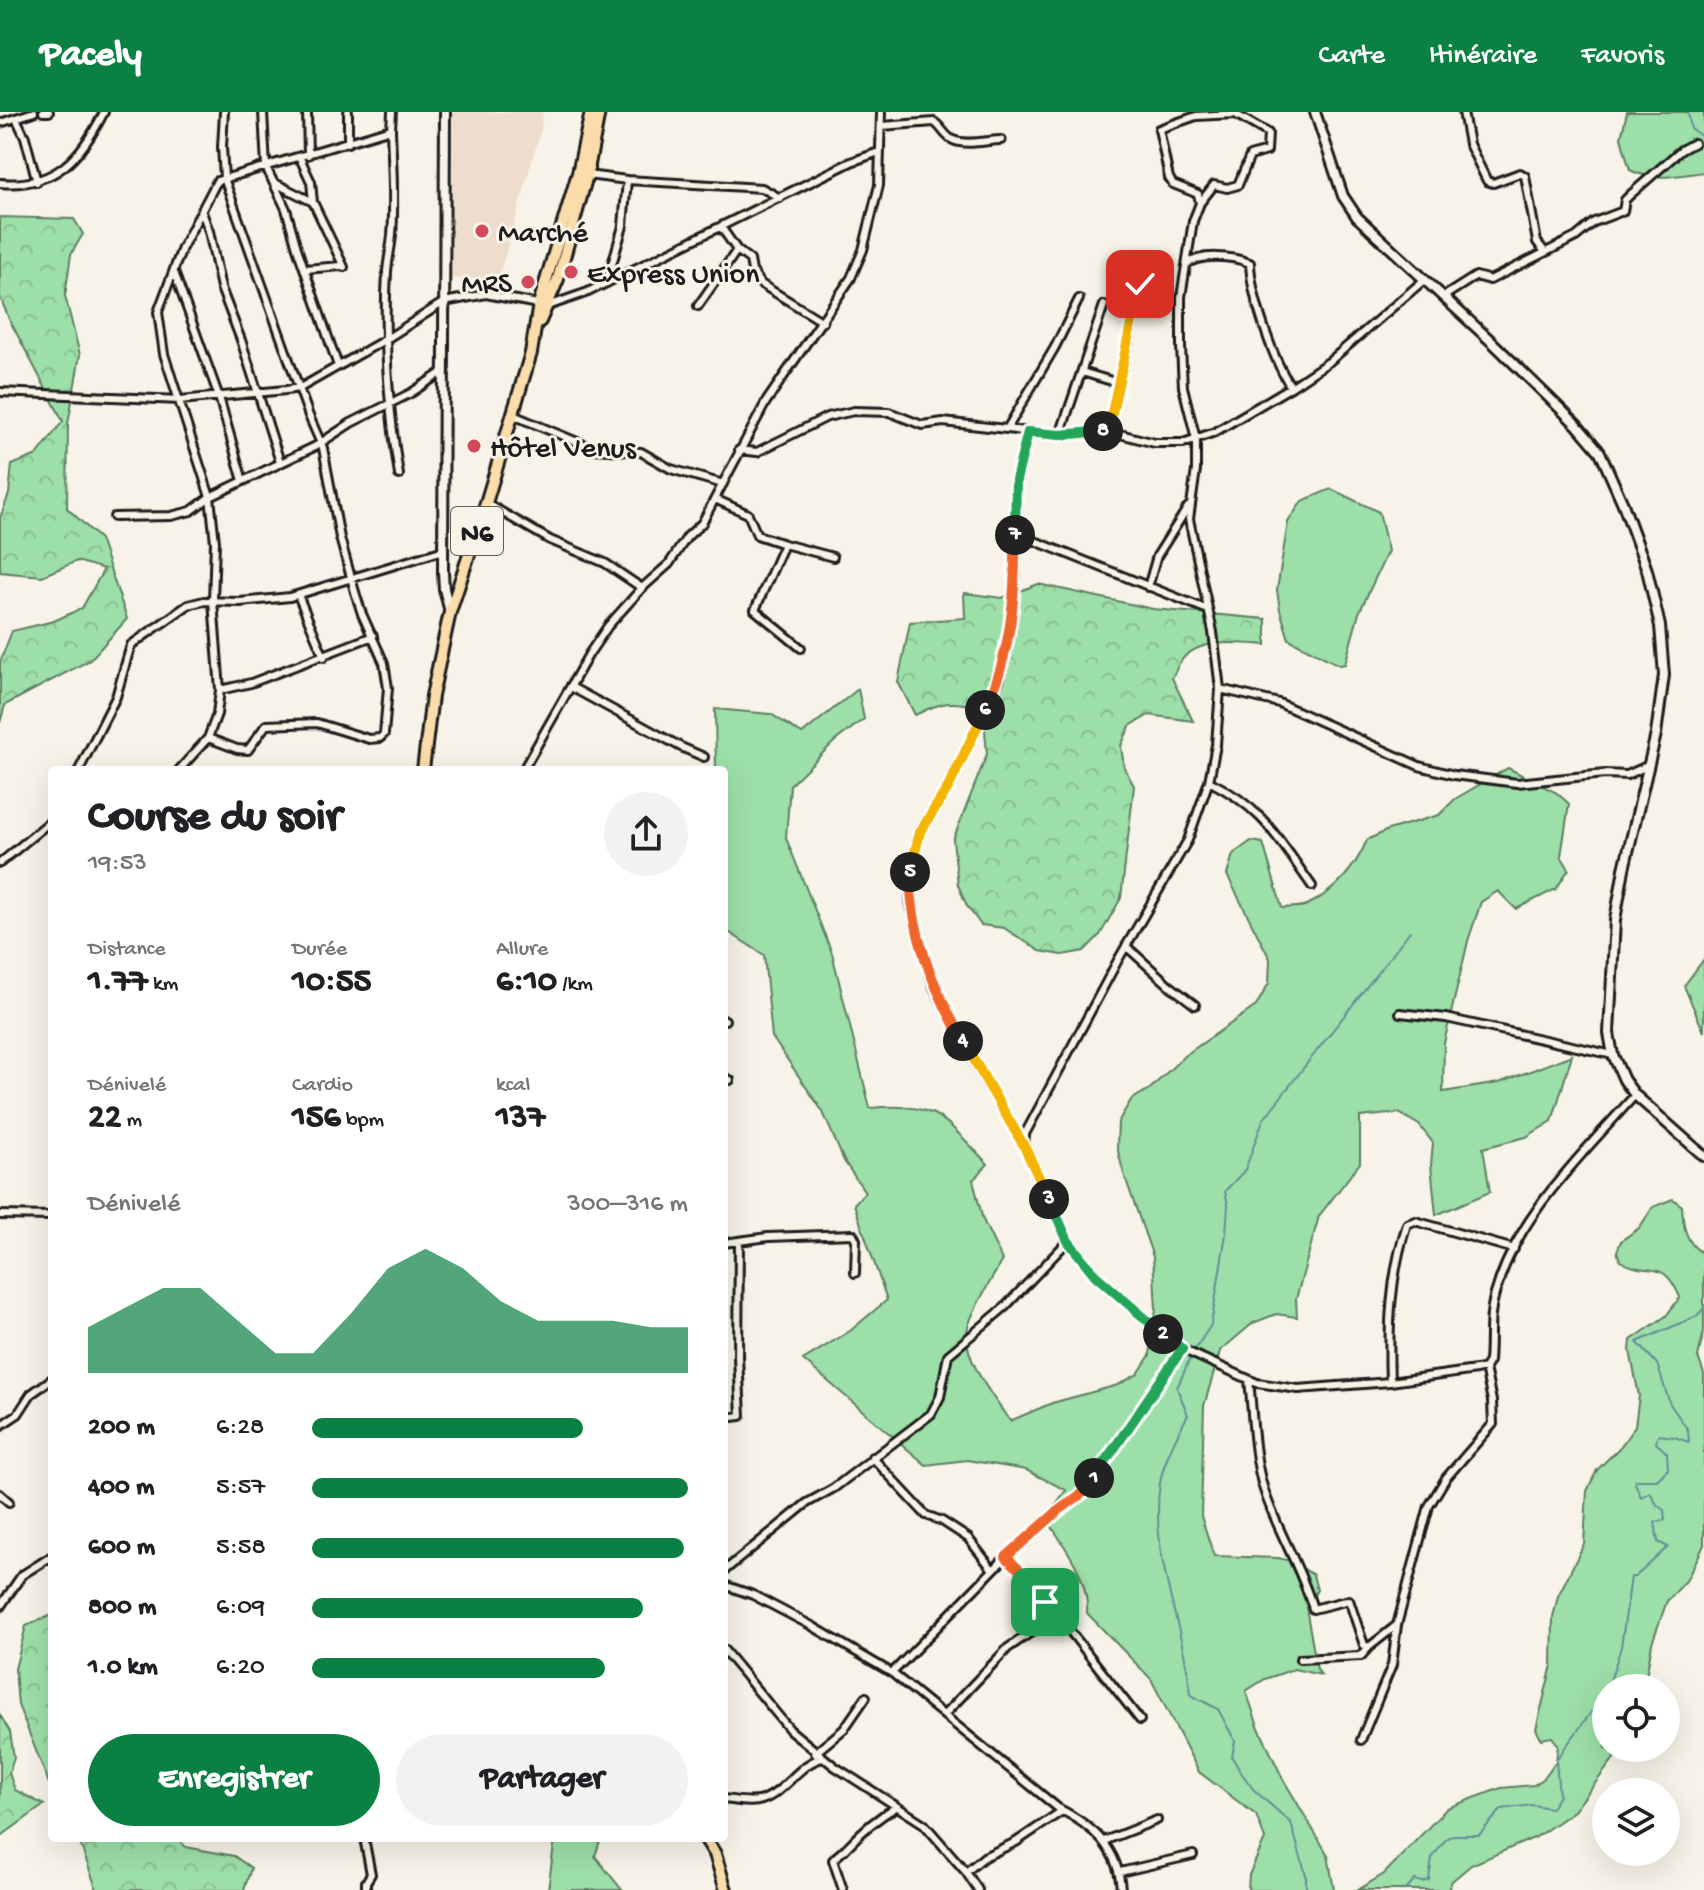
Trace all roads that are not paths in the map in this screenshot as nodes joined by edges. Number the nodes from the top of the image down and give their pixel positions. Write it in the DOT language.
graph roads {
  1 [pos="34,112"];
  2 [pos="43,112"];
  3 [pos="49,112"];
  4 [pos="104,112"];
  5 [pos="224,112"];
  6 [pos="263,112"];
  7 [pos="307,112"];
  8 [pos="348,112"];
  9 [pos="392,112"];
  10 [pos="445,112"];
  11 [pos="591,112"];
  12 [pos="599,112"];
  13 [pos="881,112"];
  14 [pos="1315,112"];
  15 [pos="1463,112"];
  16 [pos="1230,113"];
  17 [pos="16,118"];
  18 [pos="0,123"];
  19 [pos="882,126"];
  20 [pos="391,129"];
  21 [pos="1001,140"];
  22 [pos="348,143"];
  23 [pos="1694,143"];
  24 [pos="879,152"];
  25 [pos="308,155"];
  26 [pos="300,158"];
  27 [pos="266,167"];
  28 [pos="583,174"];
  29 [pos="224,178"];
  30 [pos="627,180"];
  31 [pos="37,182"];
  32 [pos="273,182"];
  33 [pos="0,183"];
  34 [pos="780,198"];
  35 [pos="313,202"];
  36 [pos="1200,203"];
  37 [pos="202,212"];
  38 [pos="721,227"];
  39 [pos="737,250"];
  40 [pos="1545,252"];
  41 [pos="1147,260"];
  42 [pos="1186,265"];
  43 [pos="305,269"];
  44 [pos="174,272"];
  45 [pos="1424,280"];
  46 [pos="607,282"];
  47 [pos="1443,297"];
  48 [pos="1079,299"];
  49 [pos="444,302"];
  50 [pos="544,305"];
  51 [pos="1104,305"];
  52 [pos="698,306"];
  53 [pos="823,322"];
  54 [pos="388,338"];
  55 [pos="338,366"];
  56 [pos="444,371"];
  57 [pos="1082,372"];
  58 [pos="1118,383"];
  59 [pos="1291,387"];
  60 [pos="300,388"];
  61 [pos="0,392"];
  62 [pos="258,393"];
  63 [pos="219,397"];
  64 [pos="180,400"];
  65 [pos="392,403"];
  66 [pos="513,415"];
  67 [pos="1007,429"];
  68 [pos="1108,431"];
  69 [pos="1028,432"];
  70 [pos="1060,435"];
  71 [pos="1196,439"];
  72 [pos="321,442"];
  73 [pos="739,450"];
  74 [pos="280,462"];
  75 [pos="399,475"];
  76 [pos="243,481"];
  77 [pos="723,484"];
  78 [pos="210,497"];
  79 [pos="715,499"];
  80 [pos="486,503"];
  81 [pos="1190,504"];
  82 [pos="114,517"];
  83 [pos="1014,519"];
  84 [pos="1015,533"];
  85 [pos="1024,535"];
  86 [pos="784,544"];
  87 [pos="444,550"];
  88 [pos="833,557"];
  89 [pos="352,579"];
  90 [pos="1148,587"];
  91 [pos="642,588"];
  92 [pos="298,595"];
  93 [pos="213,601"];
  94 [pos="1208,610"];
  95 [pos="450,612"];
  96 [pos="373,636"];
  97 [pos="801,648"];
  98 [pos="324,657"];
  99 [pos="571,687"];
  100 [pos="1220,689"];
  101 [pos="220,690"];
  102 [pos="208,738"];
  103 [pos="704,757"];
  104 [pos="81,766"];
  105 [pos="183,766"];
  106 [pos="423,766"];
  107 [pos="525,766"];
  108 [pos="1647,766"];
  109 [pos="1209,781"];
  110 [pos="48,823"];
  111 [pos="0,863"];
  112 [pos="1312,886"];
  113 [pos="1126,946"];
  114 [pos="1195,1005"];
  115 [pos="1400,1013"];
  116 [pos="1613,1055"];
  117 [pos="1635,1095"];
  118 [pos="1024,1146"];
  119 [pos="1704,1156"];
  120 [pos="0,1215"];
  121 [pos="48,1216"];
  122 [pos="739,1241"];
  123 [pos="1068,1241"];
  124 [pos="728,1242"];
  125 [pos="1514,1249"];
  126 [pos="855,1273"];
  127 [pos="1182,1349"];
  128 [pos="1485,1368"];
  129 [pos="1249,1380"];
  130 [pos="48,1382"];
  131 [pos="1390,1382"];
  132 [pos="728,1418"];
  133 [pos="0,1426"];
  134 [pos="872,1457"];
  135 [pos="0,1494"];
  136 [pos="9,1502"];
  137 [pos="1006,1557"];
  138 [pos="48,1558"];
  139 [pos="728,1568"];
  140 [pos="993,1570"];
  141 [pos="728,1586"];
  142 [pos="0,1607"];
  143 [pos="1056,1615"];
  144 [pos="1397,1625"];
  145 [pos="1369,1647"];
  146 [pos="728,1655"];
  147 [pos="1300,1659"];
  148 [pos="892,1673"];
  149 [pos="866,1697"];
  150 [pos="944,1715"];
  151 [pos="1140,1720"];
  152 [pos="1361,1740"];
  153 [pos="815,1753"];
  154 [pos="824,1758"];
  155 [pos="728,1799"];
  156 [pos="896,1807"];
  157 [pos="1062,1811"];
  158 [pos="1157,1820"];
  159 [pos="1104,1841"];
  160 [pos="365,1842"];
  161 [pos="708,1842"];
  162 [pos="1193,1855"];
  163 [pos="966,1872"];
  164 [pos="1120,1872"];
  165 [pos="976,1889"];
  166 [pos="366,1890"];
  167 [pos="726,1890"];
  168 [pos="843,1890"];
  169 [pos="1121,1890"];
  1 -- 17 [label="street"];
  2 -- 3 [label="street"];
  4 -- 31 [label="street"];
  5 -- 29 [label="street"];
  6 -- 27 [label="street"];
  7 -- 25 [label="street"];
  8 -- 22 [label="street"];
  9 -- 20 [label="street"];
  10 -- 49 [label="street"];
  11 -- 28 [label="highway, N6"];
  12 -- 28 [label="highway, N6"];
  13 -- 19 [label="street"];
  14 -- 45 [label="street"];
  15 -- 40 [label="street"];
  16 -- 36 [label="street"];
  16 -- 36 [label="street"];
  17 -- 18 [label="street"];
  17 -- 31 [label="street"];
  19 -- 21 [label="street"];
  19 -- 24 [label="street"];
  20 -- 22 [label="street"];
  20 -- 54 [label="street"];
  22 -- 25 [label="street"];
  23 -- 40 [label="street"];
  24 -- 34 [label="street"];
  24 -- 53 [label="street"];
  25 -- 26 [label="street"];
  26 -- 27 [label="street"];
  26 -- 35 [label="street"];
  27 -- 29 [label="street"];
  27 -- 32 [label="street"];
  28 -- 30 [label="street"];
  28 -- 50 [label="highway, N6"];
  29 -- 37 [label="street"];
  29 -- 60 [label="street"];
  30 -- 34 [label="street"];
  30 -- 46 [label="street"];
  31 -- 33 [label="street"];
  32 -- 35 [label="street"];
  32 -- 43 [label="street"];
  34 -- 38 [label="street"];
  35 -- 43 [label="street"];
  36 -- 42 [label="street"];
  37 -- 44 [label="street"];
  37 -- 62 [label="street"];
  38 -- 39 [label="street"];
  38 -- 46 [label="street"];
  39 -- 52 [label="street"];
  39 -- 53 [label="street"];
  40 -- 47 [label="street"];
  41 -- 58 [label="street"];
  42 -- 59 [label="street"];
  42 -- 71 [label="street"];
  43 -- 55 [label="street"];
  44 -- 63 [label="street"];
  44 -- 64 [label="street"];
  45 -- 47 [label="street"];
  45 -- 59 [label="street"];
  46 -- 50 [label="street"];
  47 -- 108 [label="street"];
  48 -- 67 [label="street"];
  49 -- 50 [label="street"];
  49 -- 54 [label="street"];
  49 -- 56 [label="street"];
  50 -- 66 [label="highway, N6"];
  51 -- 57 [label="street"];
  53 -- 73 [label="street"];
  54 -- 55 [label="street"];
  54 -- 65 [label="street"];
  55 -- 60 [label="street"];
  56 -- 65 [label="street"];
  56 -- 87 [label="street"];
  57 -- 58 [label="street"];
  57 -- 70 [label="street"];
  58 -- 68 [label="street"];
  59 -- 71 [label="street"];
  60 -- 62 [label="street"];
  60 -- 72 [label="street"];
  61 -- 64 [label="street"];
  62 -- 63 [label="street"];
  62 -- 74 [label="street"];
  63 -- 64 [label="street"];
  63 -- 76 [label="street"];
  64 -- 78 [label="street"];
  65 -- 72 [label="street"];
  65 -- 75 [label="street"];
  66 -- 77 [label="street"];
  66 -- 80 [label="highway, N6"];
  67 -- 69 [label="street"];
  67 -- 73 [label="street"];
  68 -- 70 [label="street"];
  68 -- 71 [label="street"];
  69 -- 70 [label="street"];
  69 -- 83 [label="street"];
  71 -- 81 [label="street"];
  72 -- 74 [label="street"];
  72 -- 89 [label="street"];
  73 -- 77 [label="street"];
  74 -- 76 [label="street"];
  76 -- 78 [label="street"];
  77 -- 79 [label="street"];
  78 -- 82 [label="street"];
  78 -- 93 [label="street"];
  79 -- 86 [label="street"];
  79 -- 91 [label="street"];
  80 -- 91 [label="street"];
  80 -- 95 [label="highway, N6"];
  81 -- 90 [label="street"];
  81 -- 94 [label="street"];
  83 -- 84 [label="street"];
  83 -- 85 [label="street"];
  84 -- 85 [label="street"];
  84 -- 118 [label="street"];
  85 -- 90 [label="street"];
  86 -- 88 [label="street"];
  86 -- 97 [label="street"];
  87 -- 89 [label="street"];
  87 -- 95 [label="street"];
  89 -- 92 [label="street"];
  89 -- 96 [label="street"];
  90 -- 94 [label="street"];
  91 -- 99 [label="street"];
  92 -- 93 [label="street"];
  92 -- 98 [label="street"];
  93 -- 101 [label="street"];
  93 -- 104 [label="street"];
  94 -- 100 [label="street"];
  95 -- 106 [label="highway, N6"];
  96 -- 98 [label="street"];
  96 -- 102 [label="street"];
  98 -- 101 [label="street"];
  99 -- 103 [label="street"];
  99 -- 107 [label="street"];
  100 -- 108 [label="street"];
  100 -- 109 [label="street"];
  101 -- 102 [label="street"];
  102 -- 105 [label="street"];
  108 -- 116 [label="street"];
  109 -- 112 [label="street"];
  109 -- 113 [label="street"];
  110 -- 111 [label="street"];
  113 -- 114 [label="street"];
  113 -- 118 [label="street"];
  115 -- 116 [label="street"];
  116 -- 117 [label="street"];
  117 -- 119 [label="street"];
  117 -- 125 [label="street"];
  118 -- 123 [label="street"];
  120 -- 121 [label="street"];
  122 -- 124 [label="street"];
  122 -- 126 [label="street"];
  122 -- 132 [label="street"];
  123 -- 127 [label="street"];
  123 -- 134 [label="street"];
  125 -- 128 [label="street"];
  125 -- 131 [label="street"];
  127 -- 129 [label="street"];
  127 -- 137 [label="street"];
  128 -- 131 [label="street"];
  128 -- 144 [label="street"];
  129 -- 131 [label="street"];
  129 -- 145 [label="street"];
  130 -- 133 [label="street"];
  134 -- 139 [label="street"];
  134 -- 140 [label="street"];
  135 -- 136 [label="street"];
  137 -- 140 [label="street"];
  137 -- 143 [label="street"];
  138 -- 142 [label="street"];
  140 -- 148 [label="street"];
  141 -- 148 [label="street"];
  143 -- 150 [label="street"];
  143 -- 151 [label="street"];
  144 -- 145 [label="street"];
  144 -- 152 [label="street"];
  145 -- 147 [label="street"];
  146 -- 153 [label="street"];
  148 -- 150 [label="street"];
  149 -- 153 [label="street"];
  150 -- 157 [label="street"];
  153 -- 154 [label="street"];
  154 -- 155 [label="street"];
  154 -- 156 [label="street"];
  156 -- 163 [label="street"];
  156 -- 168 [label="street"];
  157 -- 159 [label="street"];
  157 -- 163 [label="street"];
  158 -- 159 [label="street"];
  159 -- 164 [label="street"];
  160 -- 166 [label="street"];
  161 -- 167 [label="highway"];
  162 -- 164 [label="street"];
  163 -- 165 [label="street"];
  164 -- 169 [label="street"];
}
